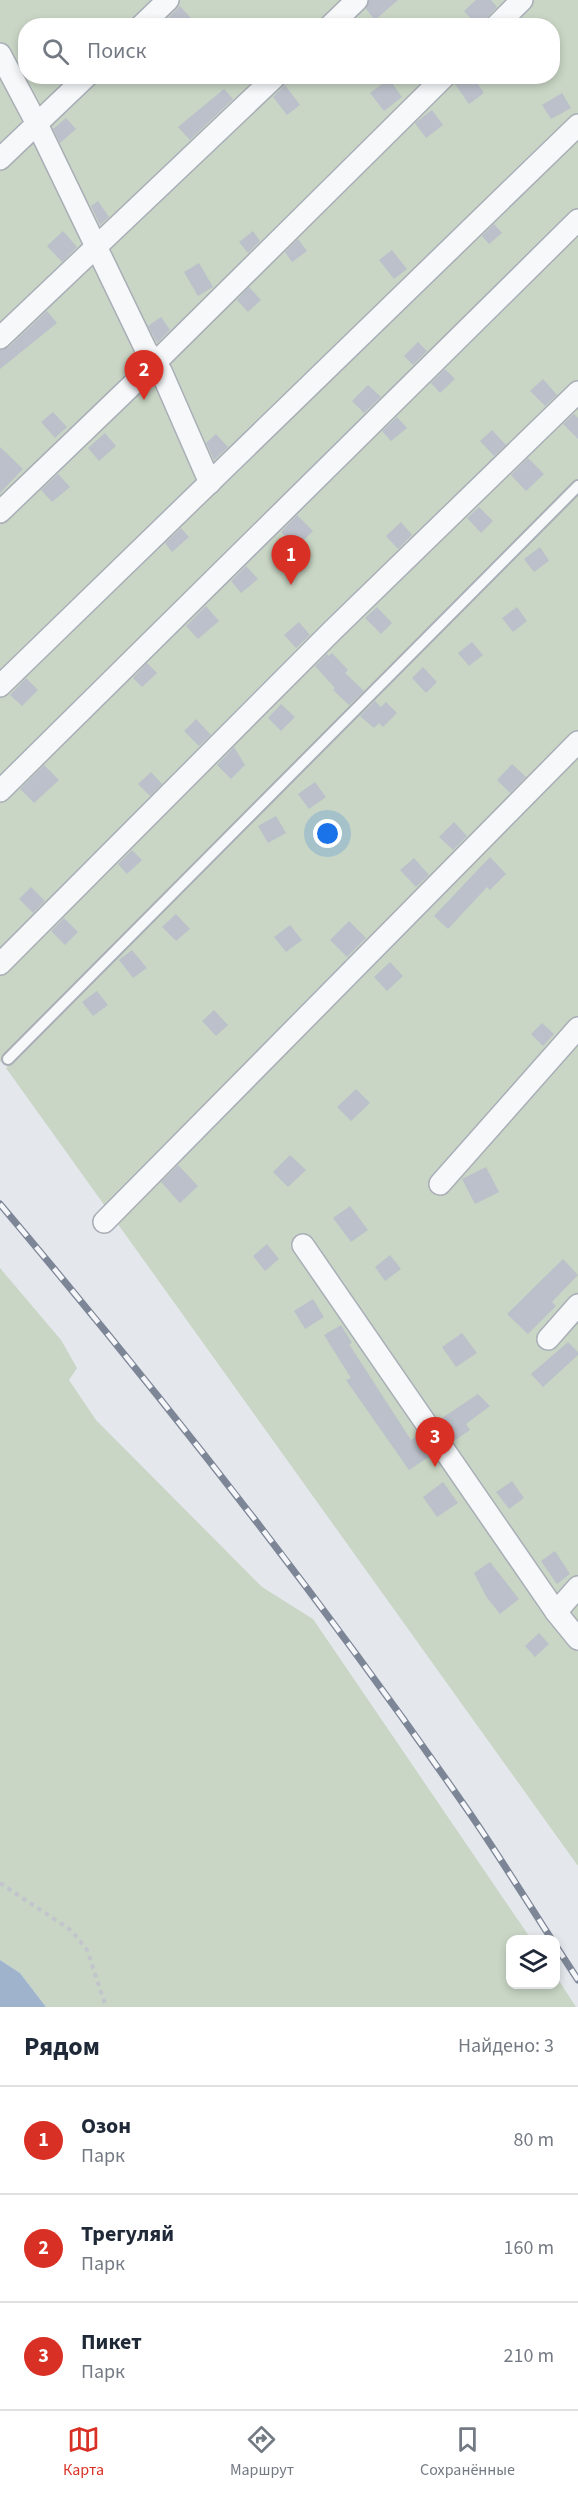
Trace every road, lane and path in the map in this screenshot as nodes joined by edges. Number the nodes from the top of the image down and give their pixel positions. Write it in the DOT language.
graph roads {
  1 [pos="168,0"];
  2 [pos="357,0"];
  3 [pos="522,0"];
  4 [pos="149,18"];
  5 [pos="338,18"];
  6 [pos="504,18"];
  7 [pos="0,54"];
  8 [pos="79,84"];
  9 [pos="268,84"];
  10 [pos="437,84"];
  11 [pos="37,124"];
  12 [pos="578,125"];
  13 [pos="0,159"];
  14 [pos="578,220"];
  15 [pos="97,247"];
  16 [pos="0,338"];
  17 [pos="155,363"];
  18 [pos="578,392"];
  19 [pos="210,483"];
  20 [pos="578,486"];
  21 [pos="0,512"];
  22 [pos="0,686"];
  23 [pos="578,742"];
  24 [pos="0,791"];
  25 [pos="0,964"];
  26 [pos="578,1028"];
  27 [pos="8,1059"];
  28 [pos="440,1184"];
  29 [pos="104,1222"];
  30 [pos="303,1245"];
  31 [pos="578,1305"];
  32 [pos="548,1339"];
  33 [pos="578,1587"];
  34 [pos="556,1612"];
  35 [pos="578,1639"];
  36 [pos="0,1883"];
  37 [pos="106,2007"];
  1 -- 4 [label="street"];
  2 -- 5 [label="street"];
  3 -- 6 [label="street"];
  7 -- 11 [label="street"];
  8 -- 11 [label="street"];
  9 -- 15 [label="street"];
  10 -- 17 [label="street"];
  11 -- 13 [label="street"];
  11 -- 15 [label="street"];
  12 -- 19 [label="street"];
  14 -- 24 [label="street"];
  15 -- 16 [label="street"];
  15 -- 17 [label="street"];
  17 -- 19 [label="street"];
  17 -- 21 [label="street"];
  18 -- 25 [label="street"];
  19 -- 22 [label="street"];
  20 -- 27 [label="lane"];
  23 -- 29 [label="street"];
  26 -- 28 [label="street"];
  30 -- 34 [label="street"];
  31 -- 32 [label="street"];
  33 -- 34 [label="street"];
  34 -- 35 [label="street"];
  36 -- 37 [label="path"];
}
